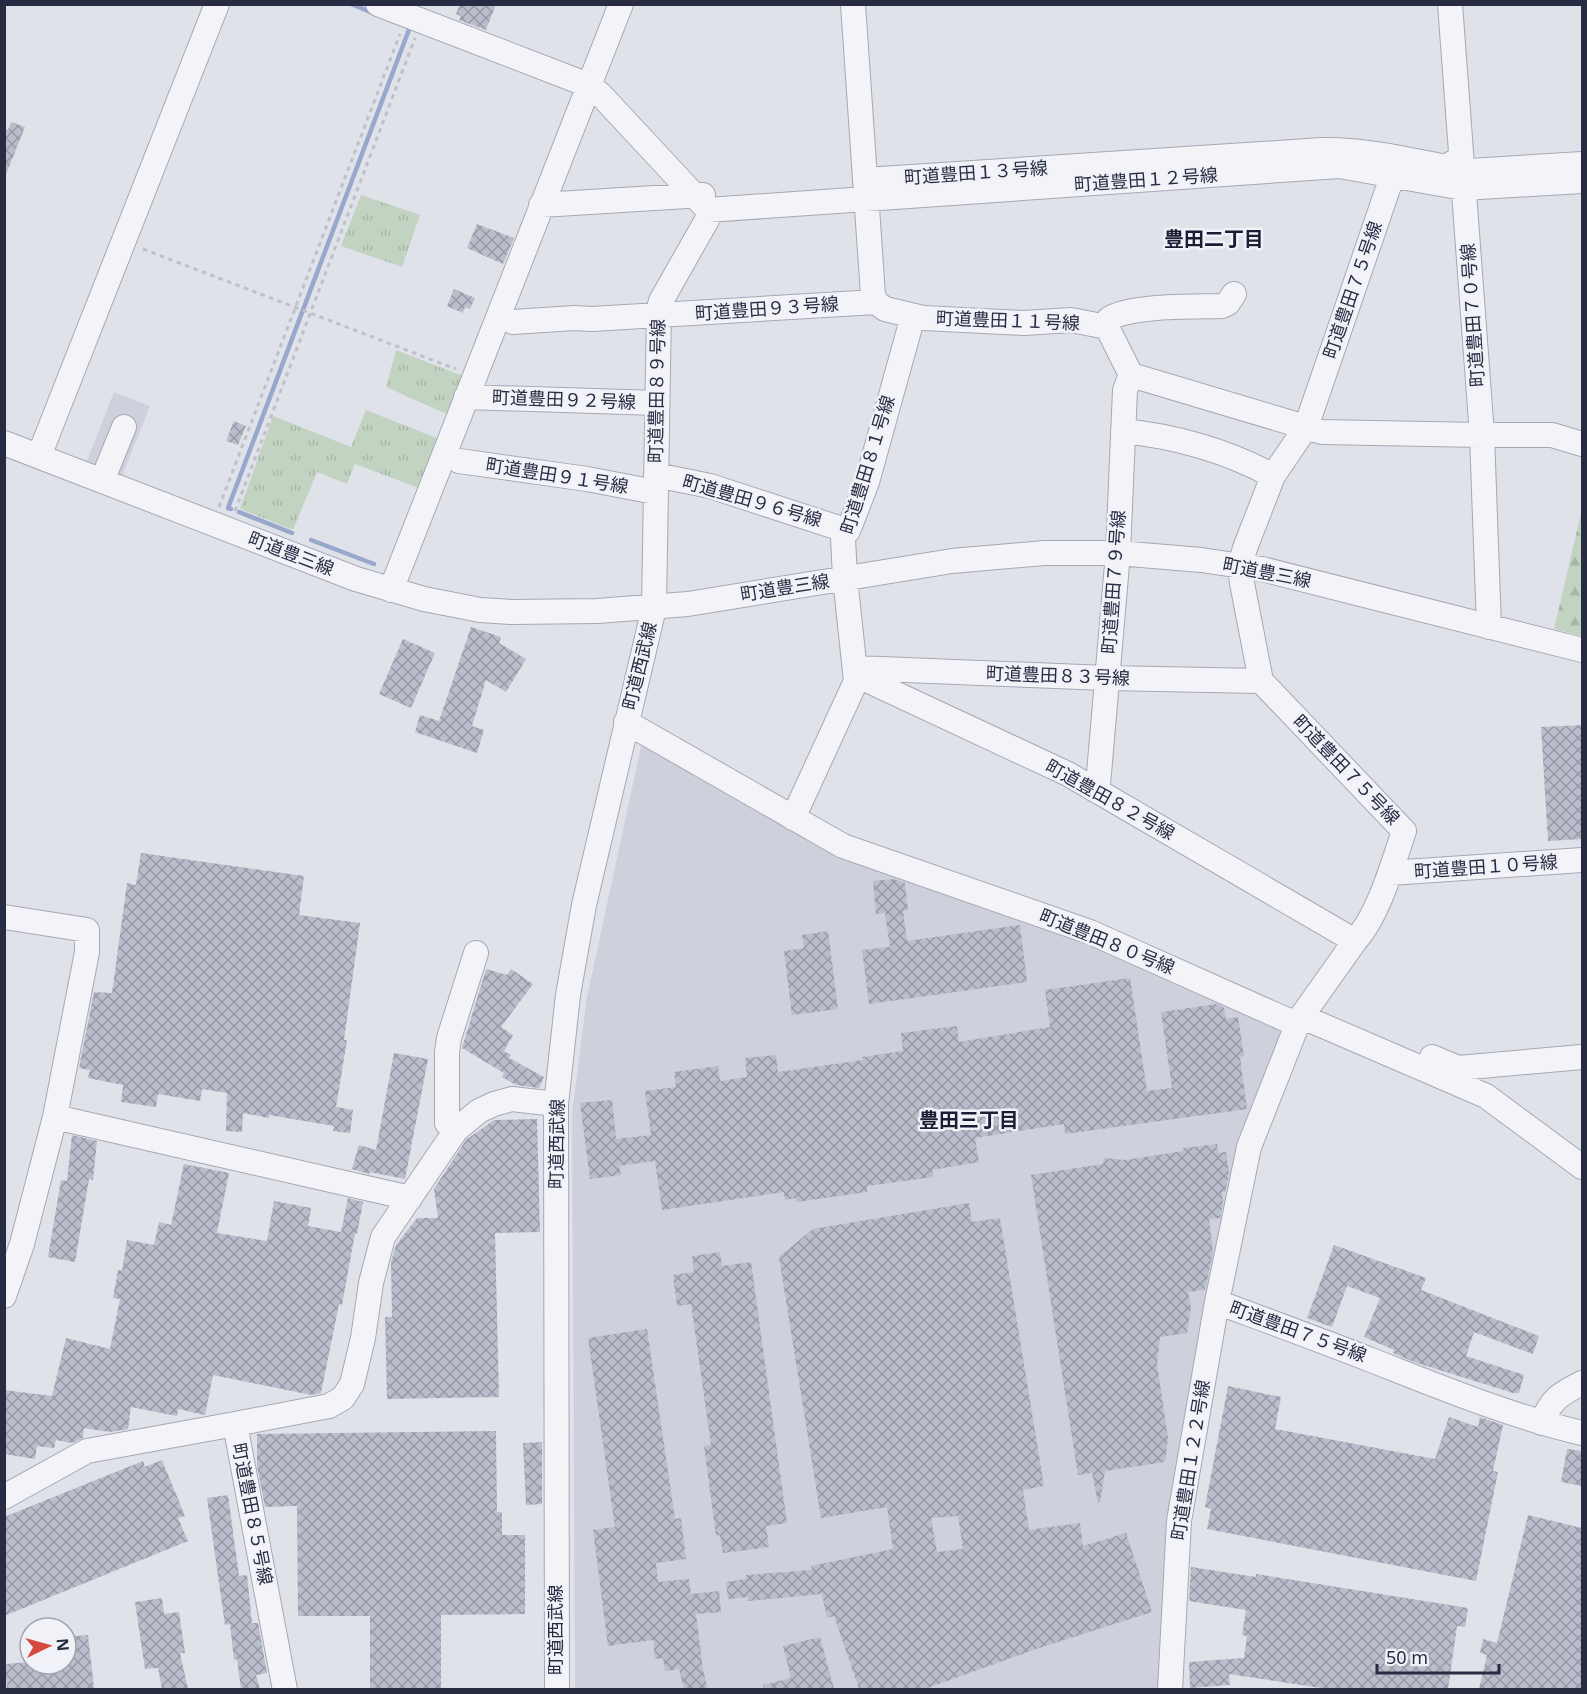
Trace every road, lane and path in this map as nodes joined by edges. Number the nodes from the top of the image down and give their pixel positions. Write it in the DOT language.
graph roads {
  1 [pos="218,4"];
  2 [pos="378,4"];
  3 [pos="621,4"];
  4 [pos="853,4"];
  5 [pos="1450,4"];
  6 [pos="412,25"];
  7 [pos="591,87"];
  8 [pos="1582,164"];
  9 [pos="1393,174"];
  10 [pos="1463,177"];
  11 [pos="1582,181"];
  12 [pos="866,187"];
  13 [pos="702,203"];
  14 [pos="543,210"];
  15 [pos="124,241"];
  16 [pos="1234,294"];
  17 [pos="876,302"];
  18 [pos="297,308"];
  19 [pos="308,312"];
  20 [pos="658,315"];
  21 [pos="913,316"];
  22 [pos="513,322"];
  23 [pos="1107,327"];
  24 [pos="1131,375"];
  25 [pos="471,390"];
  26 [pos="657,403"];
  27 [pos="124,427"];
  28 [pos="1306,427"];
  29 [pos="1124,431"];
  30 [pos="1482,435"];
  31 [pos="4,443"];
  32 [pos="1582,444"];
  33 [pos="39,456"];
  34 [pos="459,461"];
  35 [pos="1273,476"];
  36 [pos="102,481"];
  37 [pos="656,483"];
  38 [pos="220,527"];
  39 [pos="848,531"];
  40 [pos="1118,553"];
  41 [pos="1240,566"];
  42 [pos="845,578"];
  43 [pos="391,590"];
  44 [pos="654,608"];
  45 [pos="1489,627"];
  46 [pos="1582,650"];
  47 [pos="856,671"];
  48 [pos="1107,678"];
  49 [pos="1261,681"];
  50 [pos="626,722"];
  51 [pos="1095,790"];
  52 [pos="793,818"];
  53 [pos="1582,860"];
  54 [pos="1390,873"];
  55 [pos="4,917"];
  56 [pos="1355,941"];
  57 [pos="476,953"];
  58 [pos="1304,1013"];
  59 [pos="1582,1057"];
  60 [pos="1582,1072"];
  61 [pos="1463,1086"];
  62 [pos="556,1104"];
  63 [pos="55,1117"];
  64 [pos="456,1130"];
  65 [pos="1582,1167"];
  66 [pos="410,1198"];
  67 [pos="4,1296"];
  68 [pos="1217,1302"];
  69 [pos="1582,1383"];
  70 [pos="1542,1423"];
  71 [pos="235,1424"];
  72 [pos="1582,1433"];
  73 [pos="4,1497"];
  74 [pos="285,1689"];
  75 [pos="556,1689"];
  76 [pos="1170,1689"];
  1 -- 15 [label="street"];
  2 -- 6 [label="street"];
  3 -- 7 [label="street"];
  4 -- 12 [label="street"];
  5 -- 10 [label="street, 町道豊田７０号線"];
  6 -- 7 [label="street"];
  6 -- 18 [label="path"];
  6 -- 19 [label="path"];
  7 -- 13 [label="street"];
  7 -- 14 [label="street"];
  8 -- 10 [label="street, 町道豊田１３号線"];
  9 -- 10 [label="street, 町道豊田１２号線"];
  9 -- 12 [label="street, 町道豊田１２号線"];
  9 -- 28 [label="street, 町道豊田７５号線"];
  10 -- 11 [label="street, 町道豊田１２号線"];
  10 -- 12 [label="street, 町道豊田１３号線"];
  10 -- 30 [label="street, 町道豊田７０号線"];
  12 -- 13 [label="street, 町道豊田１２号線"];
  12 -- 17 [label="street"];
  13 -- 14 [label="street, 町道豊田１２号線"];
  13 -- 20 [label="street, 町道豊田８９号線"];
  14 -- 25 [label="street"];
  15 -- 18 [label="path"];
  15 -- 33 [label="street"];
  16 -- 23 [label="street"];
  17 -- 20 [label="street, 町道豊田９３号線"];
  17 -- 21 [label="street, 町道豊田１１号線"];
  18 -- 19 [label="path"];
  18 -- 38 [label="path"];
  19 -- 25 [label="path"];
  19 -- 38 [label="path"];
  20 -- 22 [label="street, 町道豊田９３号線"];
  20 -- 26 [label="street, 町道豊田８９号線"];
  21 -- 23 [label="street, 町道豊田１１号線"];
  21 -- 39 [label="street, 町道豊田８１号線"];
  23 -- 24 [label="street, 町道豊田１１号線"];
  24 -- 28 [label="street"];
  24 -- 29 [label="street, 町道豊田７９号線"];
  25 -- 26 [label="street, 町道豊田９２号線"];
  25 -- 43 [label="street"];
  26 -- 37 [label="street, 町道豊田８９号線"];
  27 -- 36 [label="street"];
  28 -- 30 [label="street"];
  28 -- 35 [label="street, 町道豊田７５号線"];
  29 -- 35 [label="street"];
  29 -- 40 [label="street, 町道豊田７９号線"];
  30 -- 32 [label="street"];
  30 -- 45 [label="street, 町道豊田７０号線"];
  31 -- 33 [label="street, 町道豊三線"];
  33 -- 36 [label="street, 町道豊三線"];
  34 -- 37 [label="street, 町道豊田９１号線"];
  35 -- 41 [label="street, 町道豊田７５号線"];
  36 -- 38 [label="street, 町道豊三線"];
  37 -- 39 [label="street, 町道豊田９６号線"];
  37 -- 44 [label="street, 町道豊田８９号線"];
  38 -- 43 [label="street, 町道豊三線"];
  39 -- 42 [label="street, 町道豊田８１号線"];
  40 -- 41 [label="street, 町道豊三線"];
  40 -- 42 [label="street, 町道豊三線"];
  40 -- 48 [label="street, 町道豊田７９号線"];
  41 -- 45 [label="street, 町道豊三線"];
  41 -- 49 [label="street, 町道豊田７５号線"];
  42 -- 44 [label="street, 町道豊三線"];
  42 -- 47 [label="street, 町道豊田８１号線"];
  43 -- 44 [label="street, 町道豊三線"];
  44 -- 50 [label="street, 町道西武線"];
  45 -- 46 [label="street, 町道豊三線"];
  47 -- 48 [label="street, 町道豊田８３号線"];
  47 -- 51 [label="street, 町道豊田８２号線"];
  47 -- 52 [label="street, 町道豊田８１号線"];
  48 -- 49 [label="street, 町道豊田８３号線"];
  48 -- 51 [label="street, 町道豊田７９号線"];
  49 -- 54 [label="street, 町道豊田７５号線"];
  50 -- 52 [label="street, 町道豊田８０号線"];
  50 -- 62 [label="street, 町道西武線"];
  51 -- 56 [label="street, 町道豊田８２号線"];
  52 -- 58 [label="street, 町道豊田８０号線"];
  53 -- 54 [label="street, 町道豊田１０号線"];
  54 -- 56 [label="street, 町道豊田７５号線"];
  55 -- 63 [label="street"];
  56 -- 58 [label="street, 町道豊田７５号線"];
  57 -- 64 [label="street"];
  58 -- 59 [label="street"];
  58 -- 61 [label="street, 町道豊田８０号線"];
  58 -- 68 [label="street, 町道豊田７５号線"];
  60 -- 61 [label="street"];
  61 -- 65 [label="street, 町道豊田８０号線"];
  62 -- 64 [label="street, 町道豊田８５号線"];
  62 -- 75 [label="street, 町道西武線"];
  63 -- 66 [label="street"];
  63 -- 67 [label="street"];
  64 -- 66 [label="street, 町道豊田８５号線"];
  66 -- 71 [label="street, 町道豊田８５号線"];
  68 -- 70 [label="street, 町道豊田７５号線"];
  68 -- 76 [label="street, 町道豊田１２２号線"];
  69 -- 70 [label="street"];
  70 -- 72 [label="street, 町道豊田７５号線"];
  71 -- 73 [label="street"];
  71 -- 74 [label="street, 町道豊田８５号線"];
}
